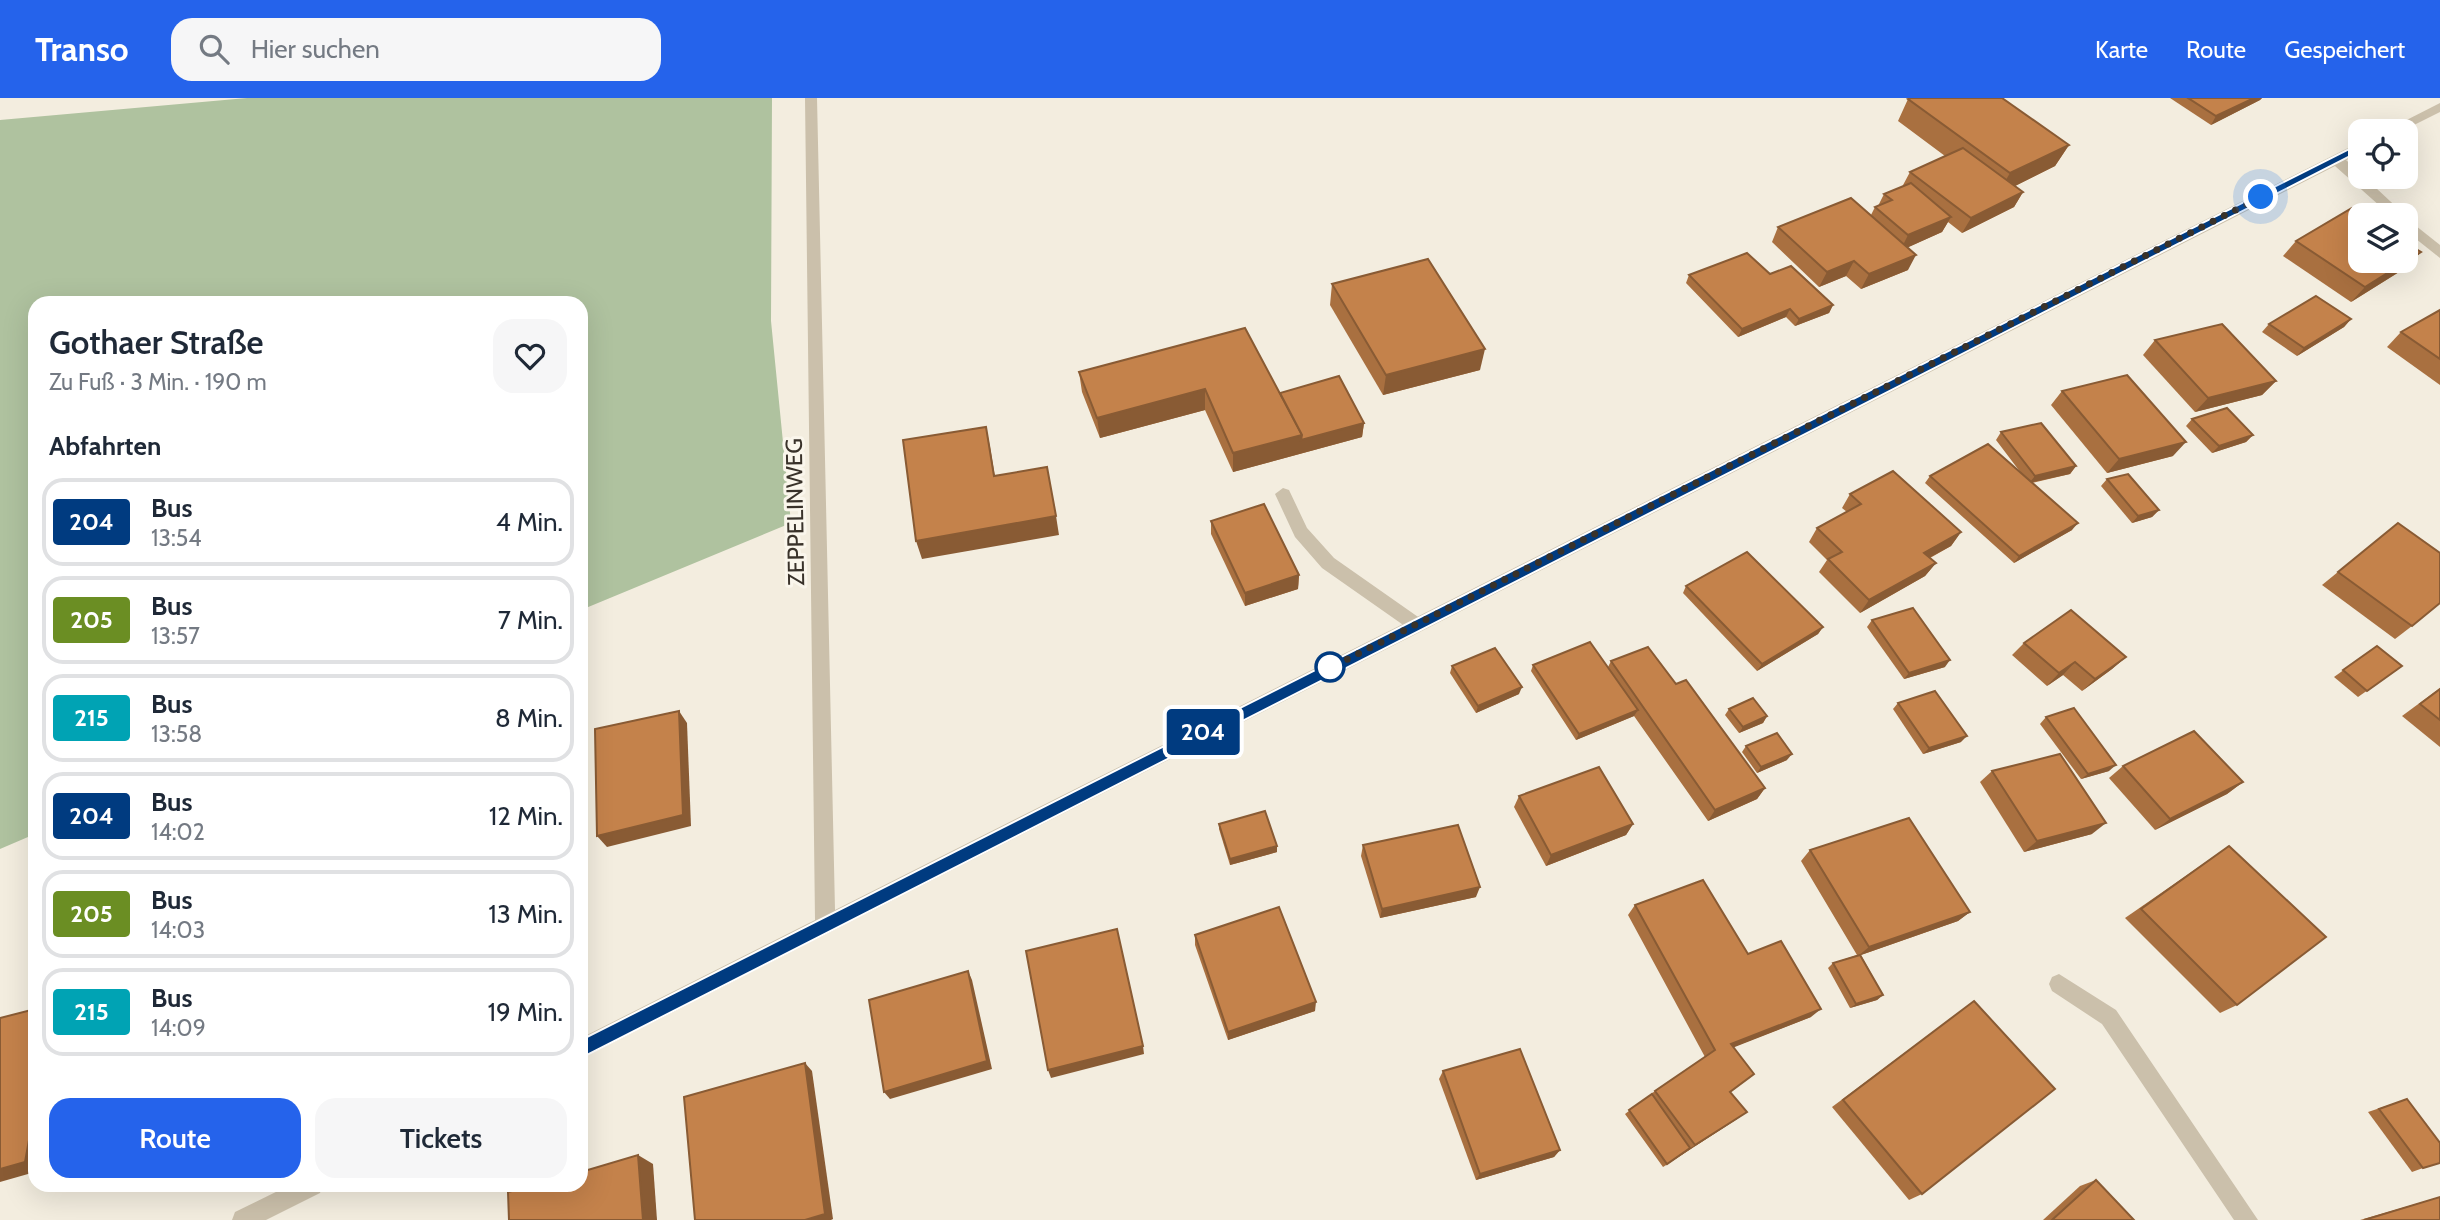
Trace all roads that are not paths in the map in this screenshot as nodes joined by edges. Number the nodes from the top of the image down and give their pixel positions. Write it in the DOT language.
graph roads {
  1 [pos="811,98"];
  2 [pos="2440,107"];
  3 [pos="2416,119"];
  4 [pos="2348,153"];
  5 [pos="2336,159"];
  6 [pos="2385,203"];
  7 [pos="2418,234"];
  8 [pos="2440,253"];
  9 [pos="1283,494"];
  10 [pos="1415,624"];
  11 [pos="825,926"];
  12 [pos="2059,984"];
  13 [pos="588,1045"];
  14 [pos="299,1192"];
  15 [pos="243,1220"];
  16 [pos="2247,1220"];
  1 -- 11 [label="street, ZEPPELINWEG"];
  2 -- 3 [label="street"];
  4 -- 5 [label="street"];
  5 -- 6 [label="street"];
  5 -- 10 [label="street"];
  7 -- 8 [label="street"];
  9 -- 10 [label="street"];
  10 -- 11 [label="street"];
  11 -- 13 [label="street"];
  12 -- 16 [label="street"];
  14 -- 15 [label="street"];
}
